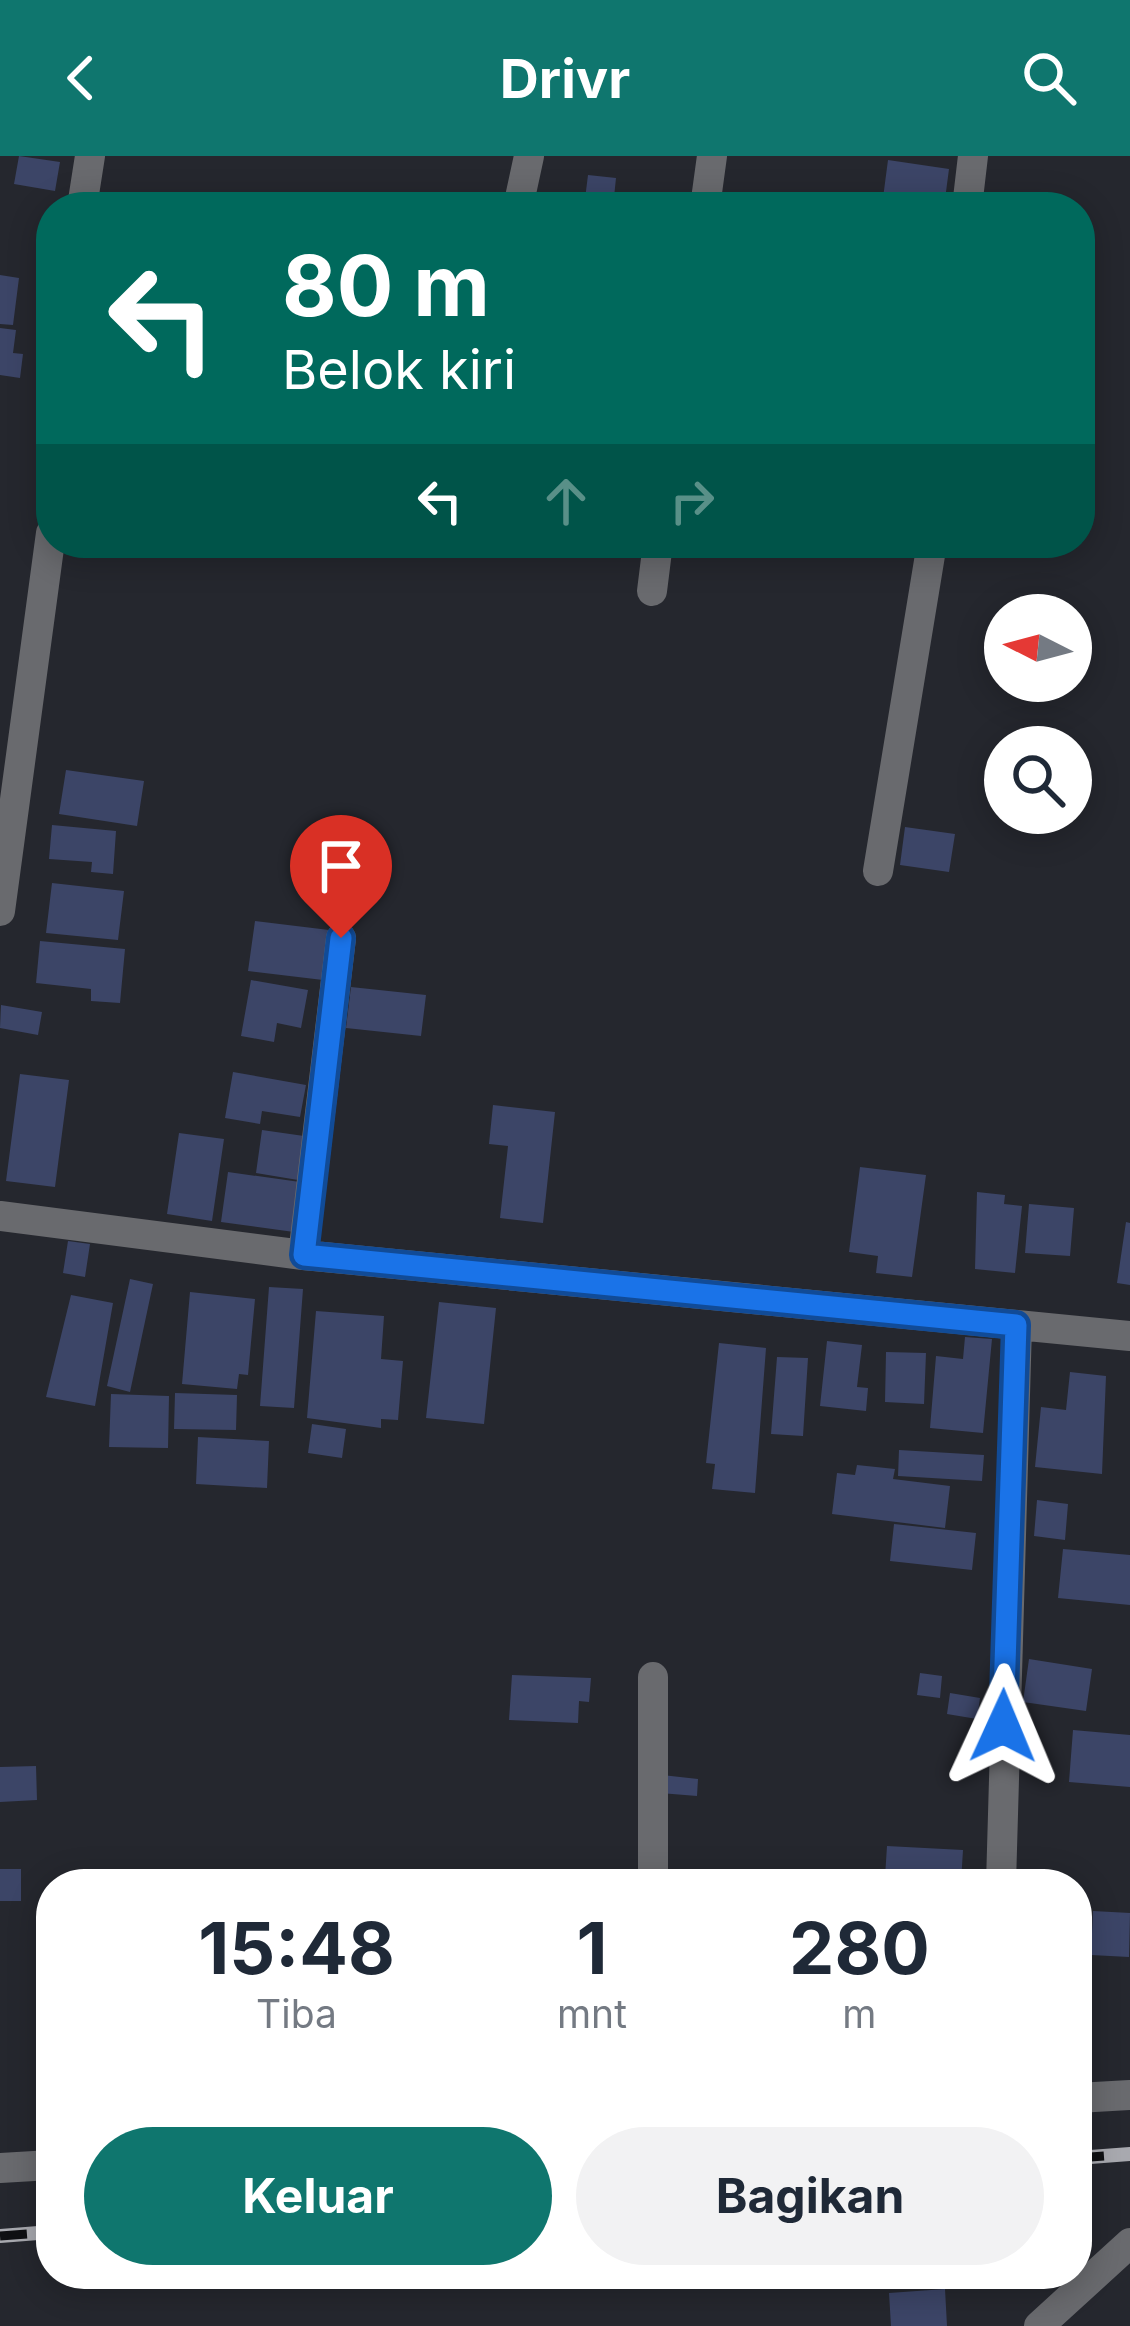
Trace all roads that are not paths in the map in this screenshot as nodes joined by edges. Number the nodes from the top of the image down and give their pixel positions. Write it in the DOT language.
graph roads {
  1 [pos="90,156"];
  2 [pos="529,156"];
  3 [pos="712,156"];
  4 [pos="973,156"];
  5 [pos="84,192"];
  6 [pos="521,192"];
  7 [pos="707,192"];
  8 [pos="969,192"];
  9 [pos="48,558"];
  10 [pos="656,558"];
  11 [pos="930,558"];
  12 [pos="652,591"];
  13 [pos="878,871"];
  14 [pos="0,911"];
  15 [pos="341,938"];
  16 [pos="0,1216"];
  17 [pos="304,1255"];
  18 [pos="1016,1325"];
  19 [pos="1130,1336"];
  20 [pos="653,1677"];
  21 [pos="653,1869"];
  22 [pos="1000,1869"];
  23 [pos="1130,2095"];
  24 [pos="1092,2097"];
  25 [pos="36,2166"];
  26 [pos="0,2168"];
  27 [pos="1130,2243"];
  28 [pos="1092,2278"];
  29 [pos="1080,2289"];
  30 [pos="1039,2326"];
  1 -- 5 [label="street"];
  2 -- 6 [label="street"];
  3 -- 7 [label="street"];
  4 -- 8 [label="street"];
  9 -- 14 [label="street"];
  10 -- 12 [label="street"];
  11 -- 13 [label="street"];
  15 -- 17 [label="street"];
  16 -- 17 [label="street"];
  17 -- 18 [label="street"];
  18 -- 19 [label="street"];
  18 -- 22 [label="street"];
  20 -- 21 [label="street"];
  23 -- 24 [label="street"];
  25 -- 26 [label="street"];
  27 -- 28 [label="street"];
  29 -- 30 [label="street"];
}
